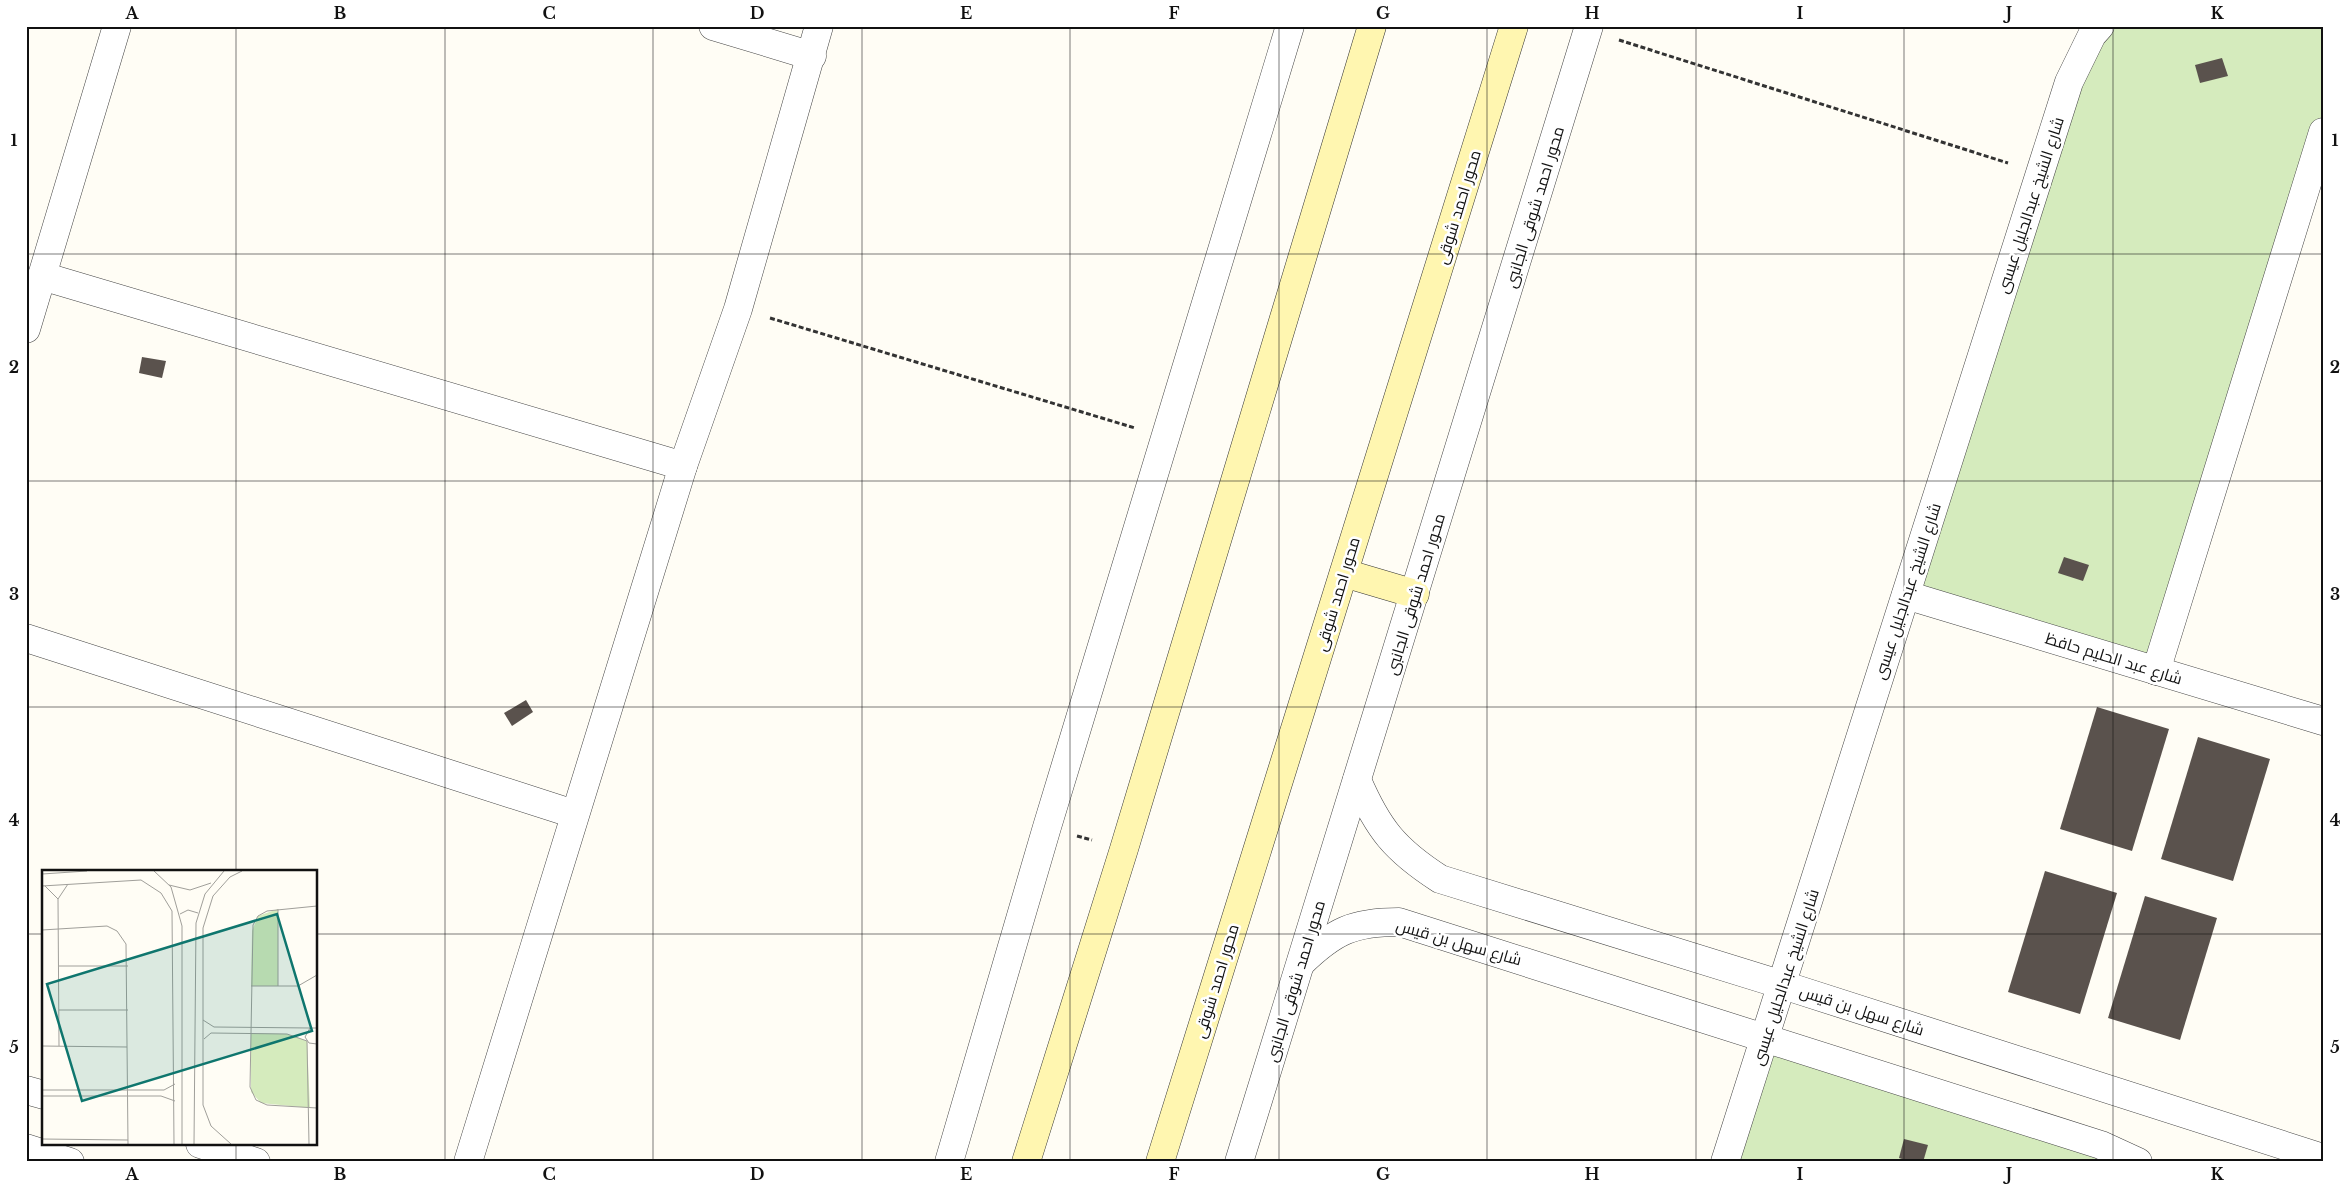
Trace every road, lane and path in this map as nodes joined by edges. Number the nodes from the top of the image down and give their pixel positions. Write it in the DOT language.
graph roads {
  1 [pos="117,26"];
  2 [pos="713,26"];
  3 [pos="820,26"];
  4 [pos="1290,26"];
  5 [pos="1372,26"];
  6 [pos="1514,26"];
  7 [pos="2100,26"];
  8 [pos="1589,28"];
  9 [pos="812,56"];
  10 [pos="2323,132"];
  11 [pos="2040,173"];
  12 [pos="42,276"];
  13 [pos="738,309"];
  14 [pos="26,329"];
  15 [pos="1166,437"];
  16 [pos="683,466"];
  17 [pos="1344,573"];
  18 [pos="1415,594"];
  19 [pos="1906,595"];
  20 [pos="26,638"];
  21 [pos="2156,671"];
  22 [pos="2323,721"];
  23 [pos="1357,780"];
  24 [pos="574,814"];
  25 [pos="1047,827"];
  26 [pos="1124,849"];
  27 [pos="1301,963"];
  28 [pos="1783,984"];
  29 [pos="1766,1038"];
  30 [pos="26,1090"];
  31 [pos="42,1094"];
  32 [pos="206,1146"];
  33 [pos="26,1148"];
  34 [pos="2323,1158"];
  35 [pos="70,1162"];
  36 [pos="256,1162"];
  37 [pos="468,1162"];
  38 [pos="949,1162"];
  39 [pos="1026,1162"];
  40 [pos="1160,1162"];
  41 [pos="1239,1162"];
  42 [pos="1725,1162"];
  43 [pos="2138,1162"];
  1 -- 12 [label="street"];
  2 -- 9 [label="street"];
  3 -- 9 [label="street"];
  4 -- 15 [label="street"];
  5 -- 26 [label="main road"];
  6 -- 17 [label="main road, محور احمد شوقى"];
  7 -- 11 [label="street, شارع الشيخ عبدالجليل عيسى"];
  8 -- 11 [label="path"];
  8 -- 18 [label="street, محور احمد شوقى الجانبى"];
  9 -- 13 [label="street"];
  10 -- 21 [label="street"];
  11 -- 19 [label="street, شارع الشيخ عبدالجليل عيسى"];
  12 -- 14 [label="street"];
  12 -- 16 [label="street"];
  13 -- 15 [label="path"];
  13 -- 16 [label="street"];
  15 -- 25 [label="street"];
  16 -- 24 [label="street"];
  17 -- 18 [label="main road"];
  17 -- 40 [label="main road, محور احمد شوقى"];
  18 -- 23 [label="street, محور احمد شوقى الجانبى"];
  19 -- 21 [label="street, شارع عبد الحليم حافظ"];
  19 -- 28 [label="street, شارع الشيخ عبدالجليل عيسى"];
  20 -- 24 [label="street"];
  21 -- 22 [label="street, شارع عبد الحليم حافظ"];
  23 -- 27 [label="street, محور احمد شوقى الجانبى"];
  23 -- 28 [label="street, شارع سهل بن قيس"];
  24 -- 37 [label="street"];
  25 -- 26 [label="path"];
  25 -- 38 [label="street"];
  26 -- 39 [label="main road"];
  27 -- 29 [label="street, شارع سهل بن قيس"];
  27 -- 41 [label="street, محور احمد شوقى الجانبى"];
  28 -- 29 [label="street, شارع الشيخ عبدالجليل عيسى"];
  28 -- 34 [label="street, شارع سهل بن قيس"];
  29 -- 42 [label="street, شارع الشيخ عبدالجليل عيسى"];
  29 -- 43 [label="street, شارع سهل بن قيس"];
  30 -- 31 [label="street"];
  32 -- 36 [label="street"];
  33 -- 35 [label="street"];
}
